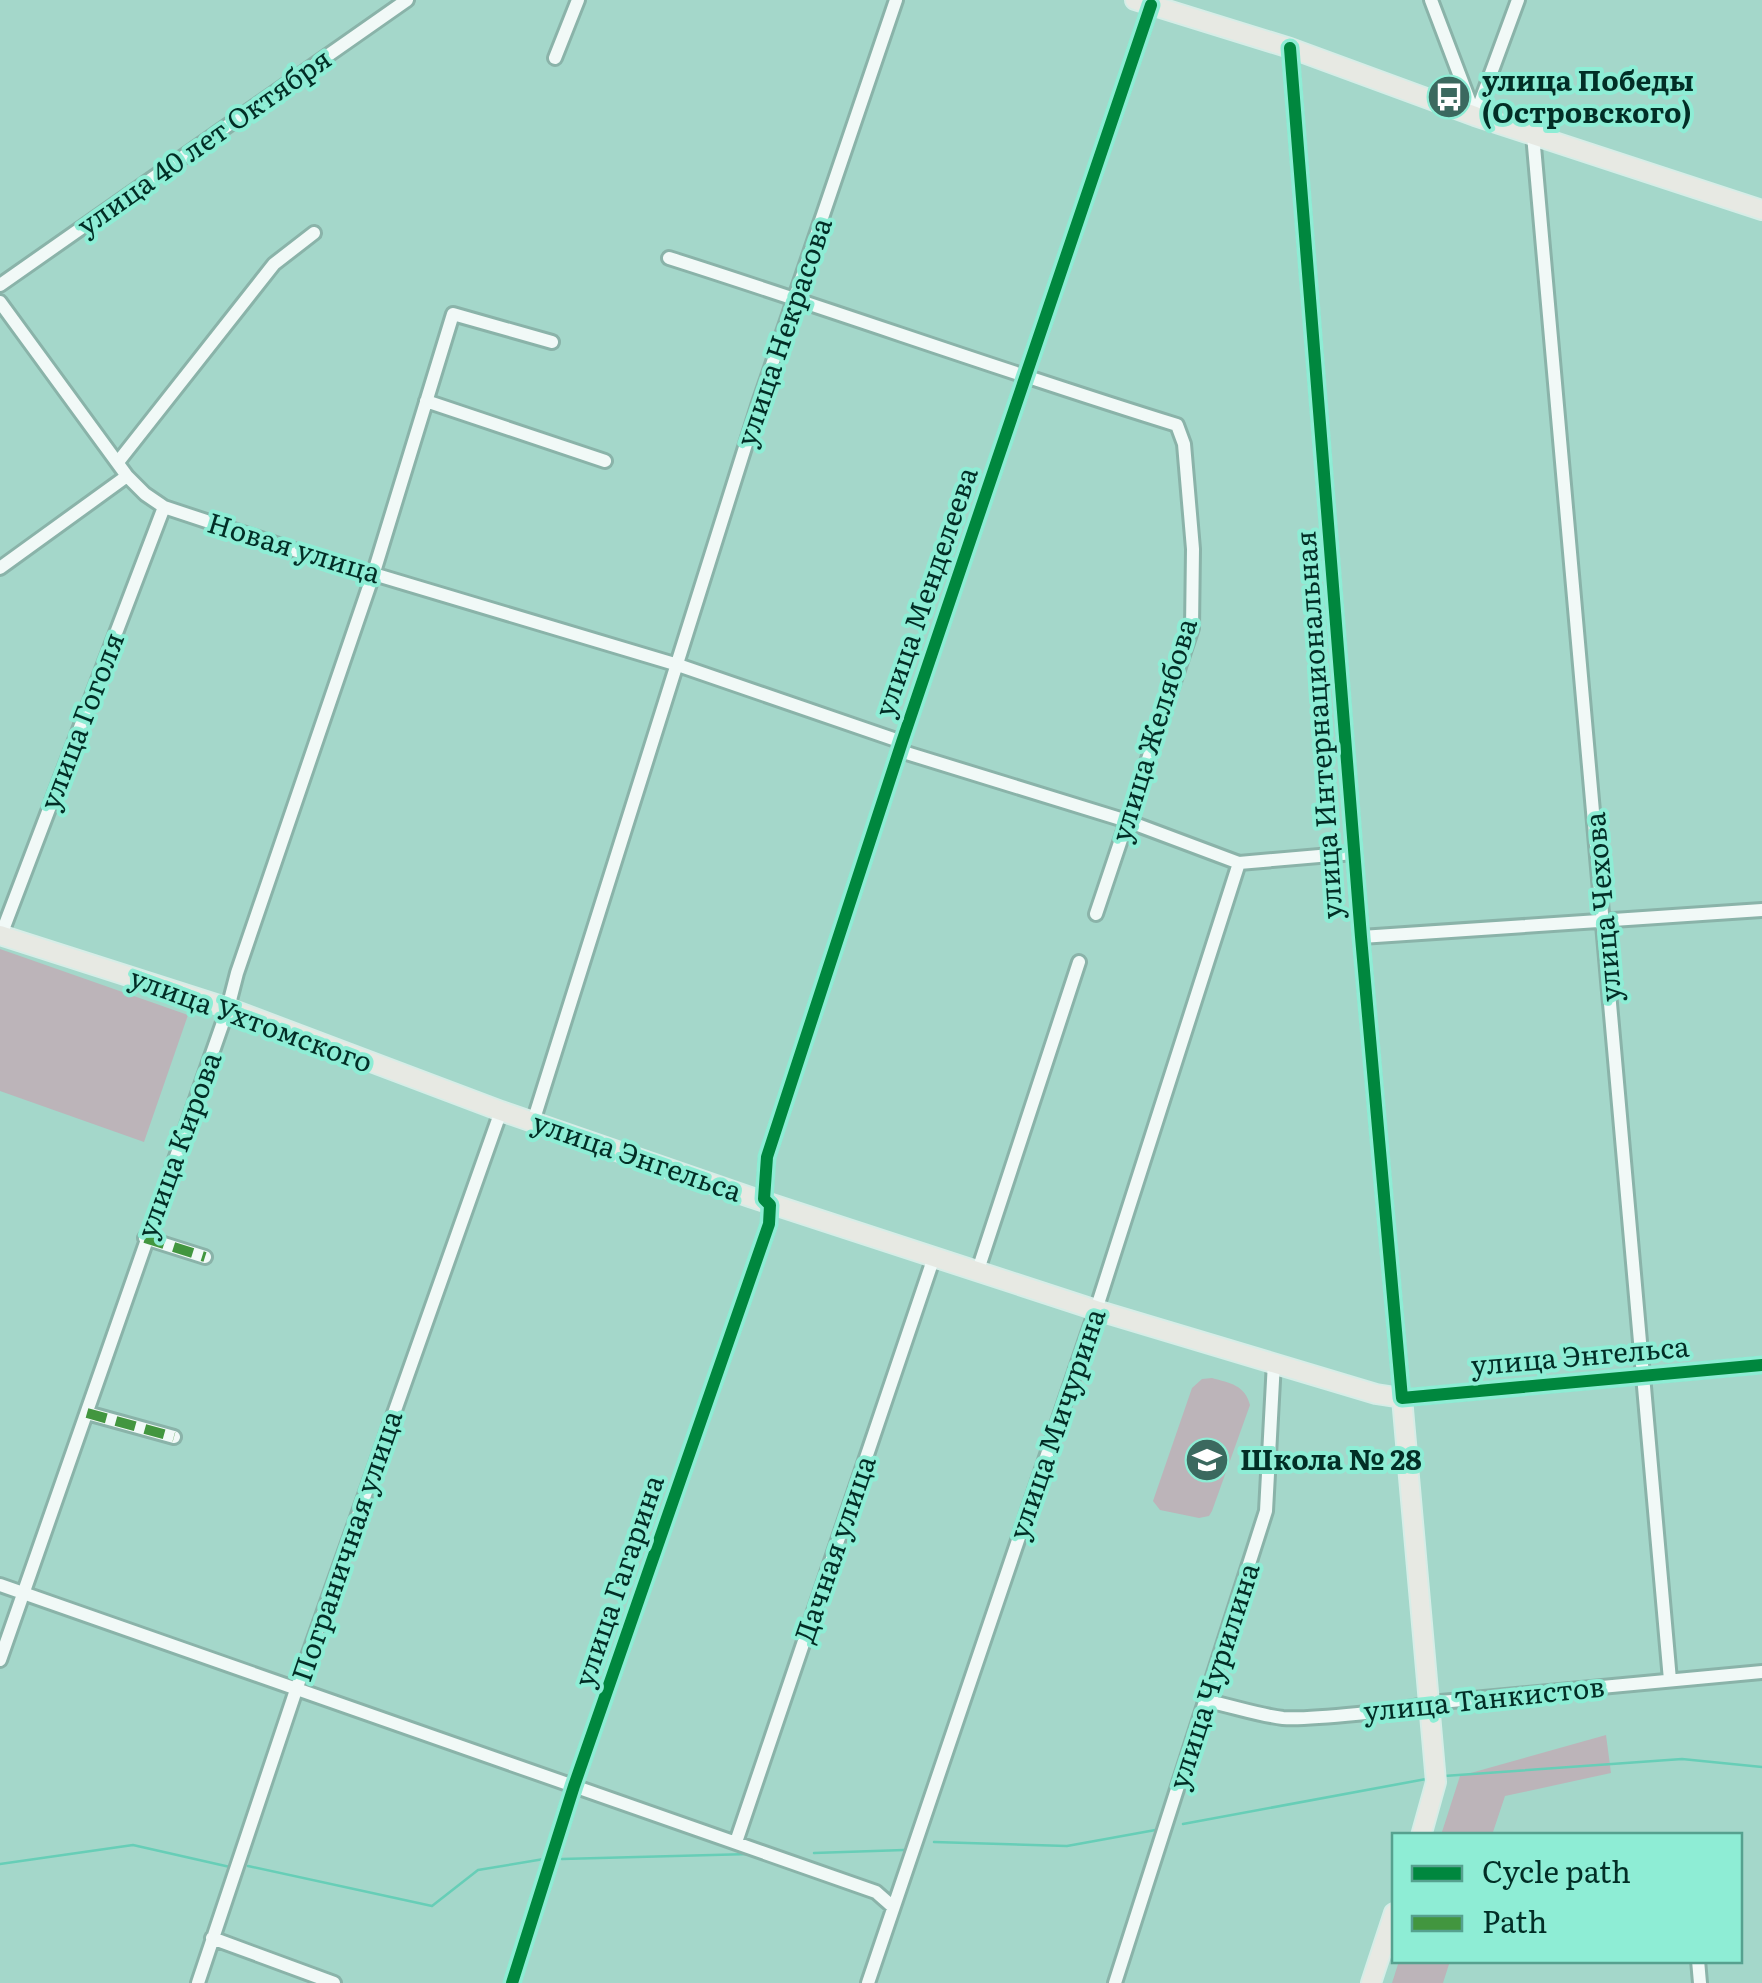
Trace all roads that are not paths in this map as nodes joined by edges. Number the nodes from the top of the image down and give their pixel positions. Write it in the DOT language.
graph roads {
  1 [pos="407,0"];
  2 [pos="578,0"];
  3 [pos="896,0"];
  4 [pos="1431,0"];
  5 [pos="1518,0"];
  6 [pos="1143,2"];
  7 [pos="1290,48"];
  8 [pos="555,58"];
  9 [pos="1476,116"];
  10 [pos="1533,134"];
  11 [pos="1762,210"];
  12 [pos="314,233"];
  13 [pos="669,258"];
  14 [pos="0,284"];
  15 [pos="794,298"];
  16 [pos="0,302"];
  17 [pos="552,342"];
  18 [pos="1025,378"];
  19 [pos="426,400"];
  20 [pos="605,461"];
  21 [pos="118,462"];
  22 [pos="128,476"];
  23 [pos="164,507"];
  24 [pos="0,568"];
  25 [pos="374,572"];
  26 [pos="678,665"];
  27 [pos="901,746"];
  28 [pos="1127,821"];
  29 [pos="1354,853"];
  30 [pos="1239,863"];
  31 [pos="1762,910"];
  32 [pos="1096,914"];
  33 [pos="1604,920"];
  34 [pos="0,935"];
  35 [pos="1360,937"];
  36 [pos="1080,962"];
  37 [pos="228,1008"];
  38 [pos="501,1110"];
  39 [pos="534,1122"];
  40 [pos="764,1199"];
  41 [pos="145,1238"];
  42 [pos="206,1256"];
  43 [pos="934,1257"];
  44 [pos="978,1270"];
  45 [pos="1096,1310"];
  46 [pos="1274,1362"];
  47 [pos="1762,1365"];
  48 [pos="1643,1375"];
  49 [pos="1402,1398"];
  50 [pos="87,1413"];
  51 [pos="174,1437"];
  52 [pos="0,1585"];
  53 [pos="22,1592"];
  54 [pos="0,1660"];
  55 [pos="1762,1672"];
  56 [pos="1670,1680"];
  57 [pos="296,1690"];
  58 [pos="1207,1701"];
  59 [pos="1430,1703"];
  60 [pos="574,1786"];
  61 [pos="1421,1833"];
  62 [pos="736,1842"];
  63 [pos="893,1907"];
  64 [pos="1392,1919"];
  65 [pos="212,1938"];
  66 [pos="198,1983"];
  67 [pos="334,1983"];
  68 [pos="512,1983"];
  69 [pos="868,1983"];
  70 [pos="1115,1983"];
  71 [pos="1371,1983"];
  1 -- 14 [label="street, улица 40 лет Октября"];
  2 -- 8 [label="street"];
  3 -- 15 [label="street, улица Некрасова"];
  4 -- 9 [label="street"];
  5 -- 9 [label="street"];
  6 -- 7 [label="main road"];
  6 -- 18 [label="street, улица Менделеева"];
  7 -- 9 [label="main road"];
  7 -- 29 [label="street, улица Интернациональная"];
  9 -- 10 [label="main road"];
  10 -- 11 [label="main road"];
  10 -- 33 [label="street, улица Чехова"];
  12 -- 21 [label="street"];
  13 -- 15 [label="street"];
  15 -- 18 [label="street"];
  15 -- 26 [label="street, улица Некрасова"];
  16 -- 21 [label="street, Новая улица"];
  17 -- 19 [label="street, улица Кирова"];
  18 -- 27 [label="street, улица Менделеева"];
  18 -- 28 [label="street, улица Желябова"];
  19 -- 20 [label="street"];
  19 -- 25 [label="street, улица Кирова"];
  21 -- 22 [label="street, Новая улица"];
  22 -- 23 [label="street, Новая улица"];
  22 -- 24 [label="street"];
  23 -- 25 [label="street, Новая улица"];
  23 -- 34 [label="street, улица Гоголя"];
  25 -- 26 [label="street, Новая улица"];
  25 -- 37 [label="street, улица Кирова"];
  26 -- 27 [label="street, Новая улица"];
  26 -- 39 [label="street, улица Некрасова"];
  27 -- 28 [label="street, Новая улица"];
  27 -- 40 [label="street, улица Менделеева"];
  28 -- 30 [label="street, Новая улица"];
  28 -- 32 [label="street, улица Желябова"];
  29 -- 30 [label="street"];
  29 -- 35 [label="street, улица Интернациональная"];
  30 -- 45 [label="street, улица Мичурина"];
  31 -- 33 [label="street"];
  33 -- 35 [label="street"];
  33 -- 48 [label="street, улица Чехова"];
  34 -- 37 [label="main road, улица Ухтомского"];
  35 -- 49 [label="street, улица Интернациональная"];
  36 -- 44 [label="street"];
  37 -- 38 [label="main road, улица Ухтомского"];
  37 -- 41 [label="street, улица Кирова"];
  38 -- 39 [label="main road, улица Энгельса"];
  38 -- 57 [label="street, Пограничная улица"];
  39 -- 40 [label="main road, улица Энгельса"];
  40 -- 43 [label="main road, улица Энгельса"];
  40 -- 60 [label="street, улица Гагарина"];
  41 -- 42 [label="street"];
  41 -- 50 [label="street, улица Кирова"];
  43 -- 44 [label="main road, улица Энгельса"];
  43 -- 62 [label="street, Дачная улица"];
  44 -- 45 [label="main road, улица Энгельса"];
  45 -- 46 [label="main road, улица Энгельса"];
  45 -- 63 [label="street, улица Мичурина"];
  46 -- 49 [label="main road, улица Энгельса"];
  46 -- 58 [label="street, улица Чурилина"];
  47 -- 48 [label="street, улица Энгельса"];
  48 -- 49 [label="street, улица Энгельса"];
  48 -- 56 [label="street, улица Чехова"];
  49 -- 59 [label="main road, улица Интернациональная"];
  50 -- 51 [label="street"];
  50 -- 53 [label="street, улица Кирова"];
  52 -- 53 [label="street"];
  53 -- 54 [label="street, улица Кирова"];
  53 -- 57 [label="street"];
  55 -- 56 [label="street, улица Танкистов"];
  56 -- 59 [label="street, улица Танкистов"];
  57 -- 60 [label="street"];
  57 -- 65 [label="street, Пограничная улица"];
  58 -- 59 [label="street, улица Танкистов"];
  58 -- 70 [label="street, улица Чурилина"];
  59 -- 61 [label="main road, улица Интернациональная"];
  60 -- 62 [label="street"];
  60 -- 68 [label="street, улица Гагарина"];
  62 -- 63 [label="street"];
  63 -- 69 [label="street, улица Мичурина"];
  64 -- 71 [label="main road"];
  65 -- 66 [label="street, Пограничная улица"];
  65 -- 67 [label="street"];
}
